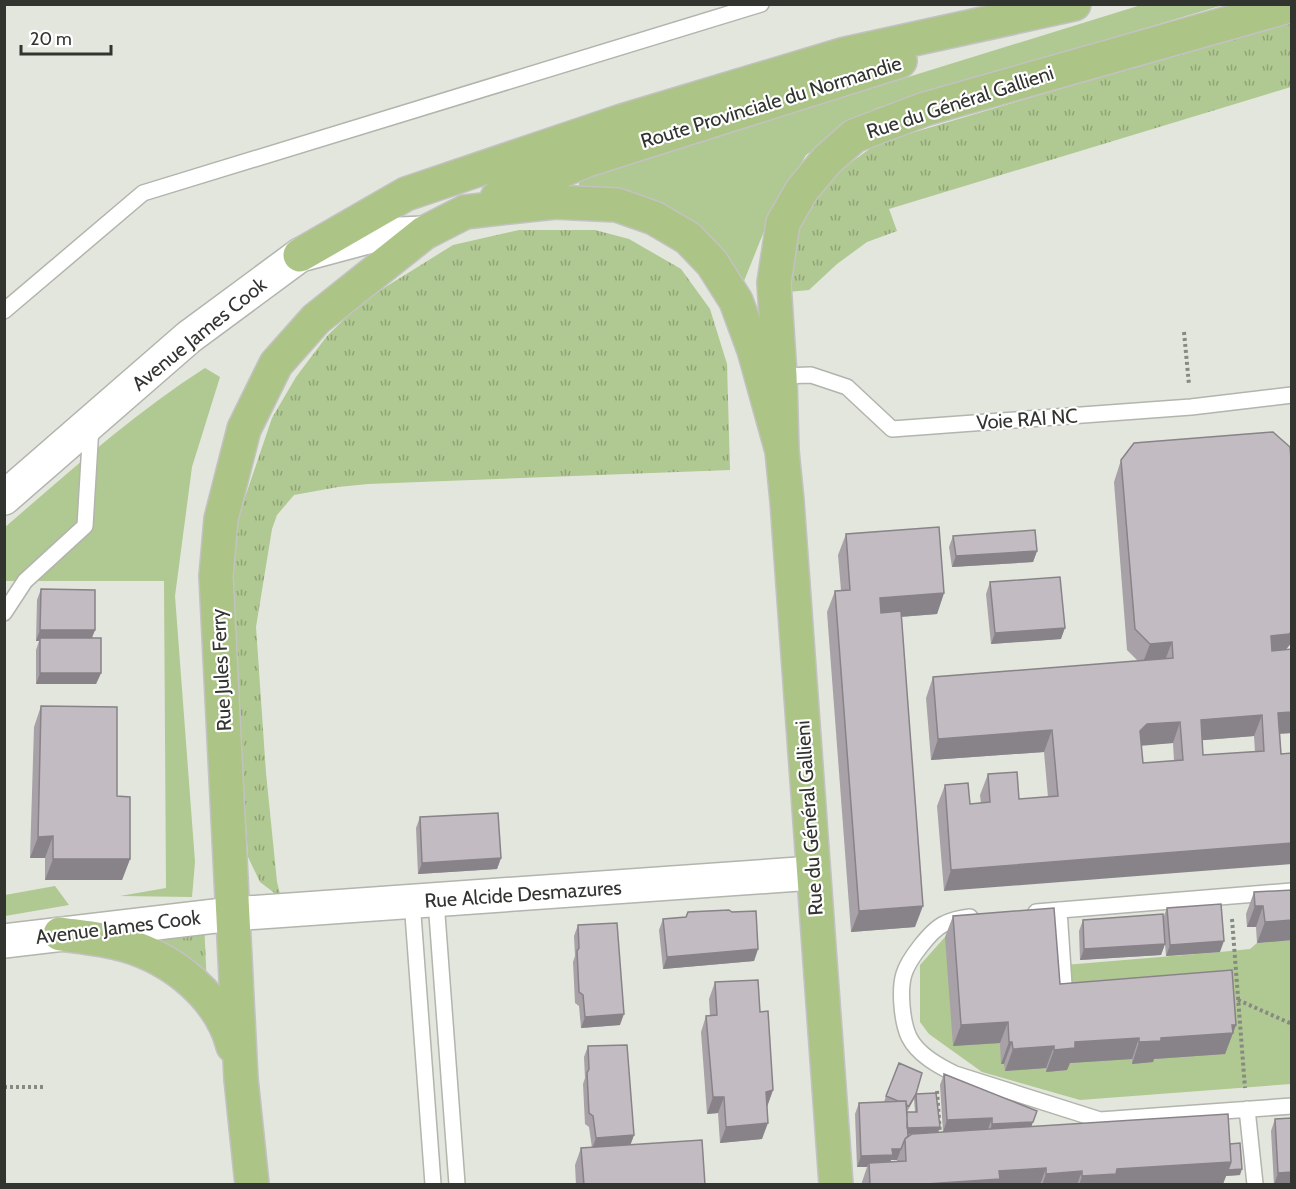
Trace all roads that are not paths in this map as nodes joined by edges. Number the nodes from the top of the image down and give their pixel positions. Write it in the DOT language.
graph roads {
  1 [pos="761,4"];
  2 [pos="1074,4"];
  3 [pos="1081,4"];
  4 [pos="1292,5"];
  5 [pos="465,212"];
  6 [pos="424,233"];
  7 [pos="300,255"];
  8 [pos="4,311"];
  9 [pos="780,376"];
  10 [pos="1292,395"];
  11 [pos="91,423"];
  12 [pos="782,451"];
  13 [pos="4,498"];
  14 [pos="4,613"];
  15 [pos="813,873"];
  16 [pos="1292,891"];
  17 [pos="424,901"];
  18 [pos="1059,910"];
  19 [pos="1021,913"];
  20 [pos="232,914"];
  21 [pos="990,916"];
  22 [pos="60,934"];
  23 [pos="4,941"];
  24 [pos="1064,985"];
  25 [pos="241,1079"];
  26 [pos="1292,1106"];
  27 [pos="1247,1109"];
  28 [pos="252,1185"];
  29 [pos="433,1185"];
  30 [pos="457,1185"];
  31 [pos="836,1185"];
  32 [pos="1255,1185"];
  1 -- 8 [label="lane"];
  2 -- 7 [label="main road"];
  3 -- 5 [label="main road, Route Provinciale du Normandie"];
  4 -- 9 [label="main road, Rue du Général Gallieni"];
  5 -- 6 [label="main road, Rue du Général Gallieni"];
  5 -- 12 [label="main road, Rue du Général Gallieni"];
  6 -- 7 [label="main road, Avenue James Cook"];
  6 -- 20 [label="main road, Rue Jules Ferry"];
  7 -- 11 [label="main road, Avenue James Cook"];
  9 -- 10 [label="lane, Voie RAI NC"];
  9 -- 12 [label="main road, Rue du Général Gallieni"];
  11 -- 13 [label="main road, Avenue James Cook"];
  11 -- 14 [label="lane"];
  12 -- 15 [label="main road, Rue du Général Gallieni"];
  15 -- 17 [label="main road, Rue Alcide Desmazures"];
  15 -- 31 [label="main road, Rue du Général Gallieni"];
  16 -- 18 [label="lane"];
  17 -- 20 [label="main road, Rue Alcide Desmazures"];
  17 -- 29 [label="lane"];
  17 -- 30 [label="lane"];
  18 -- 19 [label="lane"];
  18 -- 24 [label="lane"];
  20 -- 22 [label="main road, Avenue James Cook"];
  20 -- 25 [label="main road, Rue Jules Ferry"];
  21 -- 27 [label="lane"];
  22 -- 23 [label="main road, Avenue James Cook"];
  22 -- 25 [label="main road"];
  25 -- 28 [label="main road, Rue Jules Ferry"];
  26 -- 27 [label="lane"];
  27 -- 32 [label="lane"];
}
